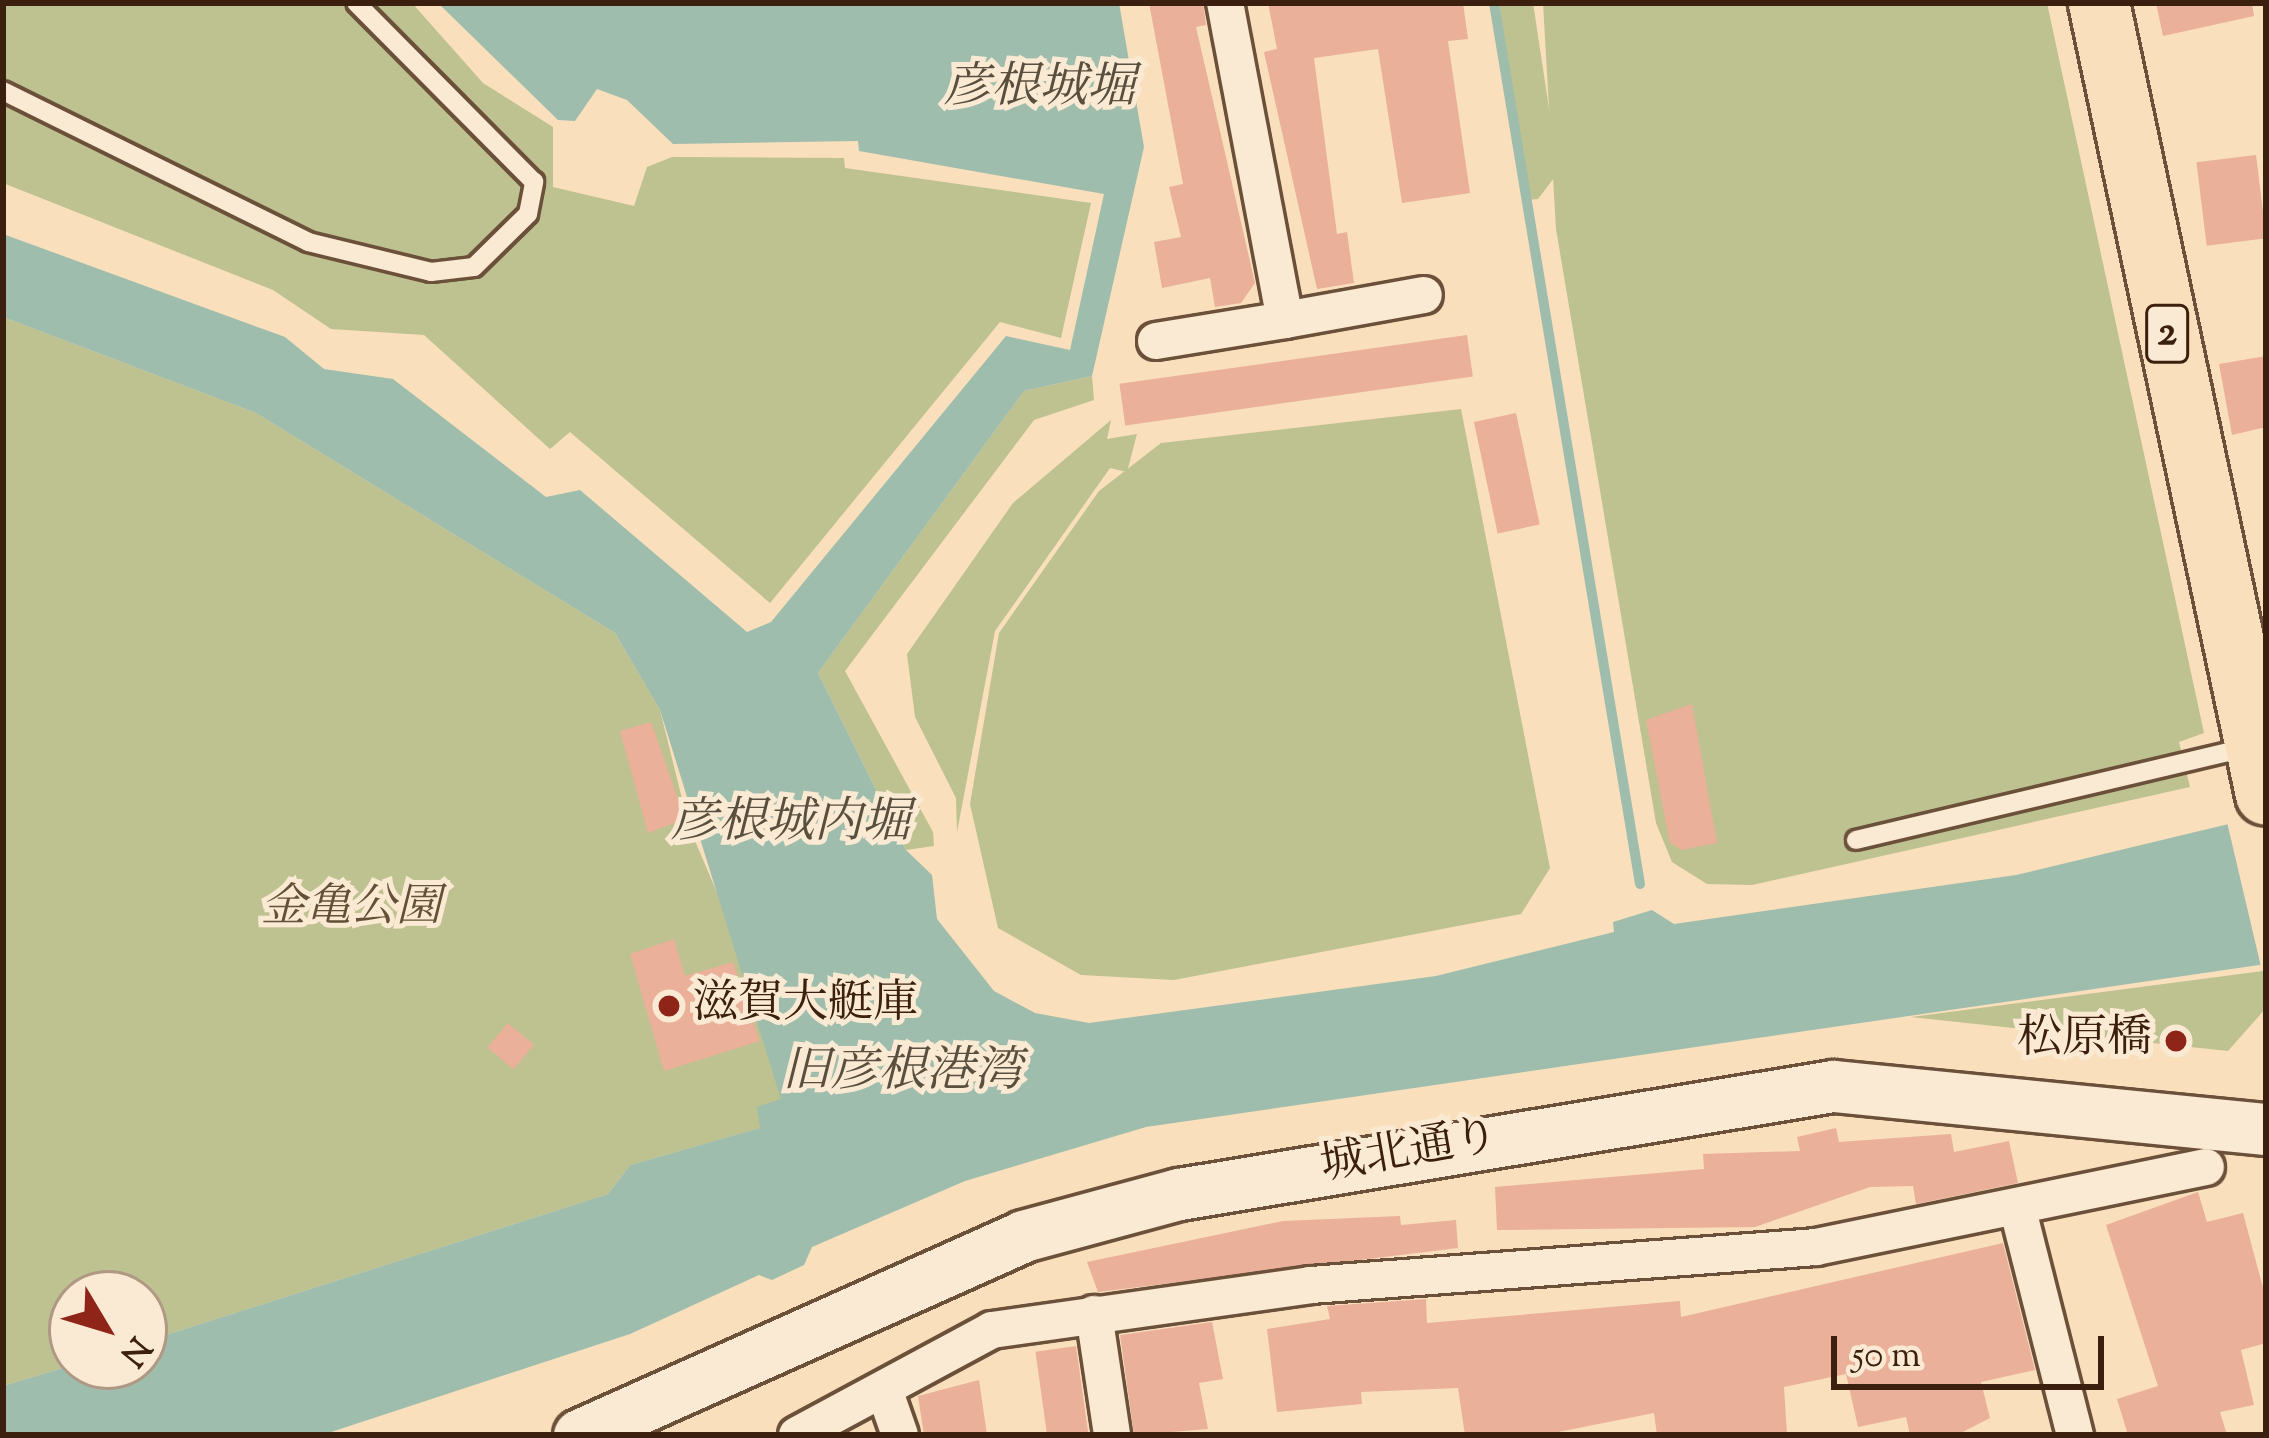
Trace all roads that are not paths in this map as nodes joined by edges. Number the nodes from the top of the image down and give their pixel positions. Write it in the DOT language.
graph roads {
  1 [pos="356,3"];
  2 [pos="1226,3"];
  3 [pos="2099,3"];
  4 [pos="3,91"];
  5 [pos="1407,292"];
  6 [pos="1285,320"];
  7 [pos="1156,341"];
  8 [pos="2251,661"];
  9 [pos="2262,778"];
  10 [pos="1856,840"];
  11 [pos="2266,1129"];
  12 [pos="2206,1167"];
  13 [pos="2018,1210"];
  14 [pos="1094,1314"];
  15 [pos="886,1395"];
  16 [pos="582,1432"];
  17 [pos="797,1435"];
  18 [pos="900,1435"];
  19 [pos="1112,1435"];
  20 [pos="2075,1435"];
  1 -- 4 [label="lane"];
  2 -- 6 [label="street"];
  3 -- 8 [label="main road, 2"];
  5 -- 6 [label="street"];
  6 -- 7 [label="street"];
  8 -- 9 [label="main road, 2"];
  9 -- 10 [label="lane"];
  11 -- 16 [label="main road, 城北通り"];
  12 -- 13 [label="street"];
  13 -- 14 [label="street"];
  13 -- 20 [label="street"];
  14 -- 15 [label="street"];
  14 -- 19 [label="street"];
  15 -- 17 [label="street"];
  15 -- 18 [label="street"];
}
